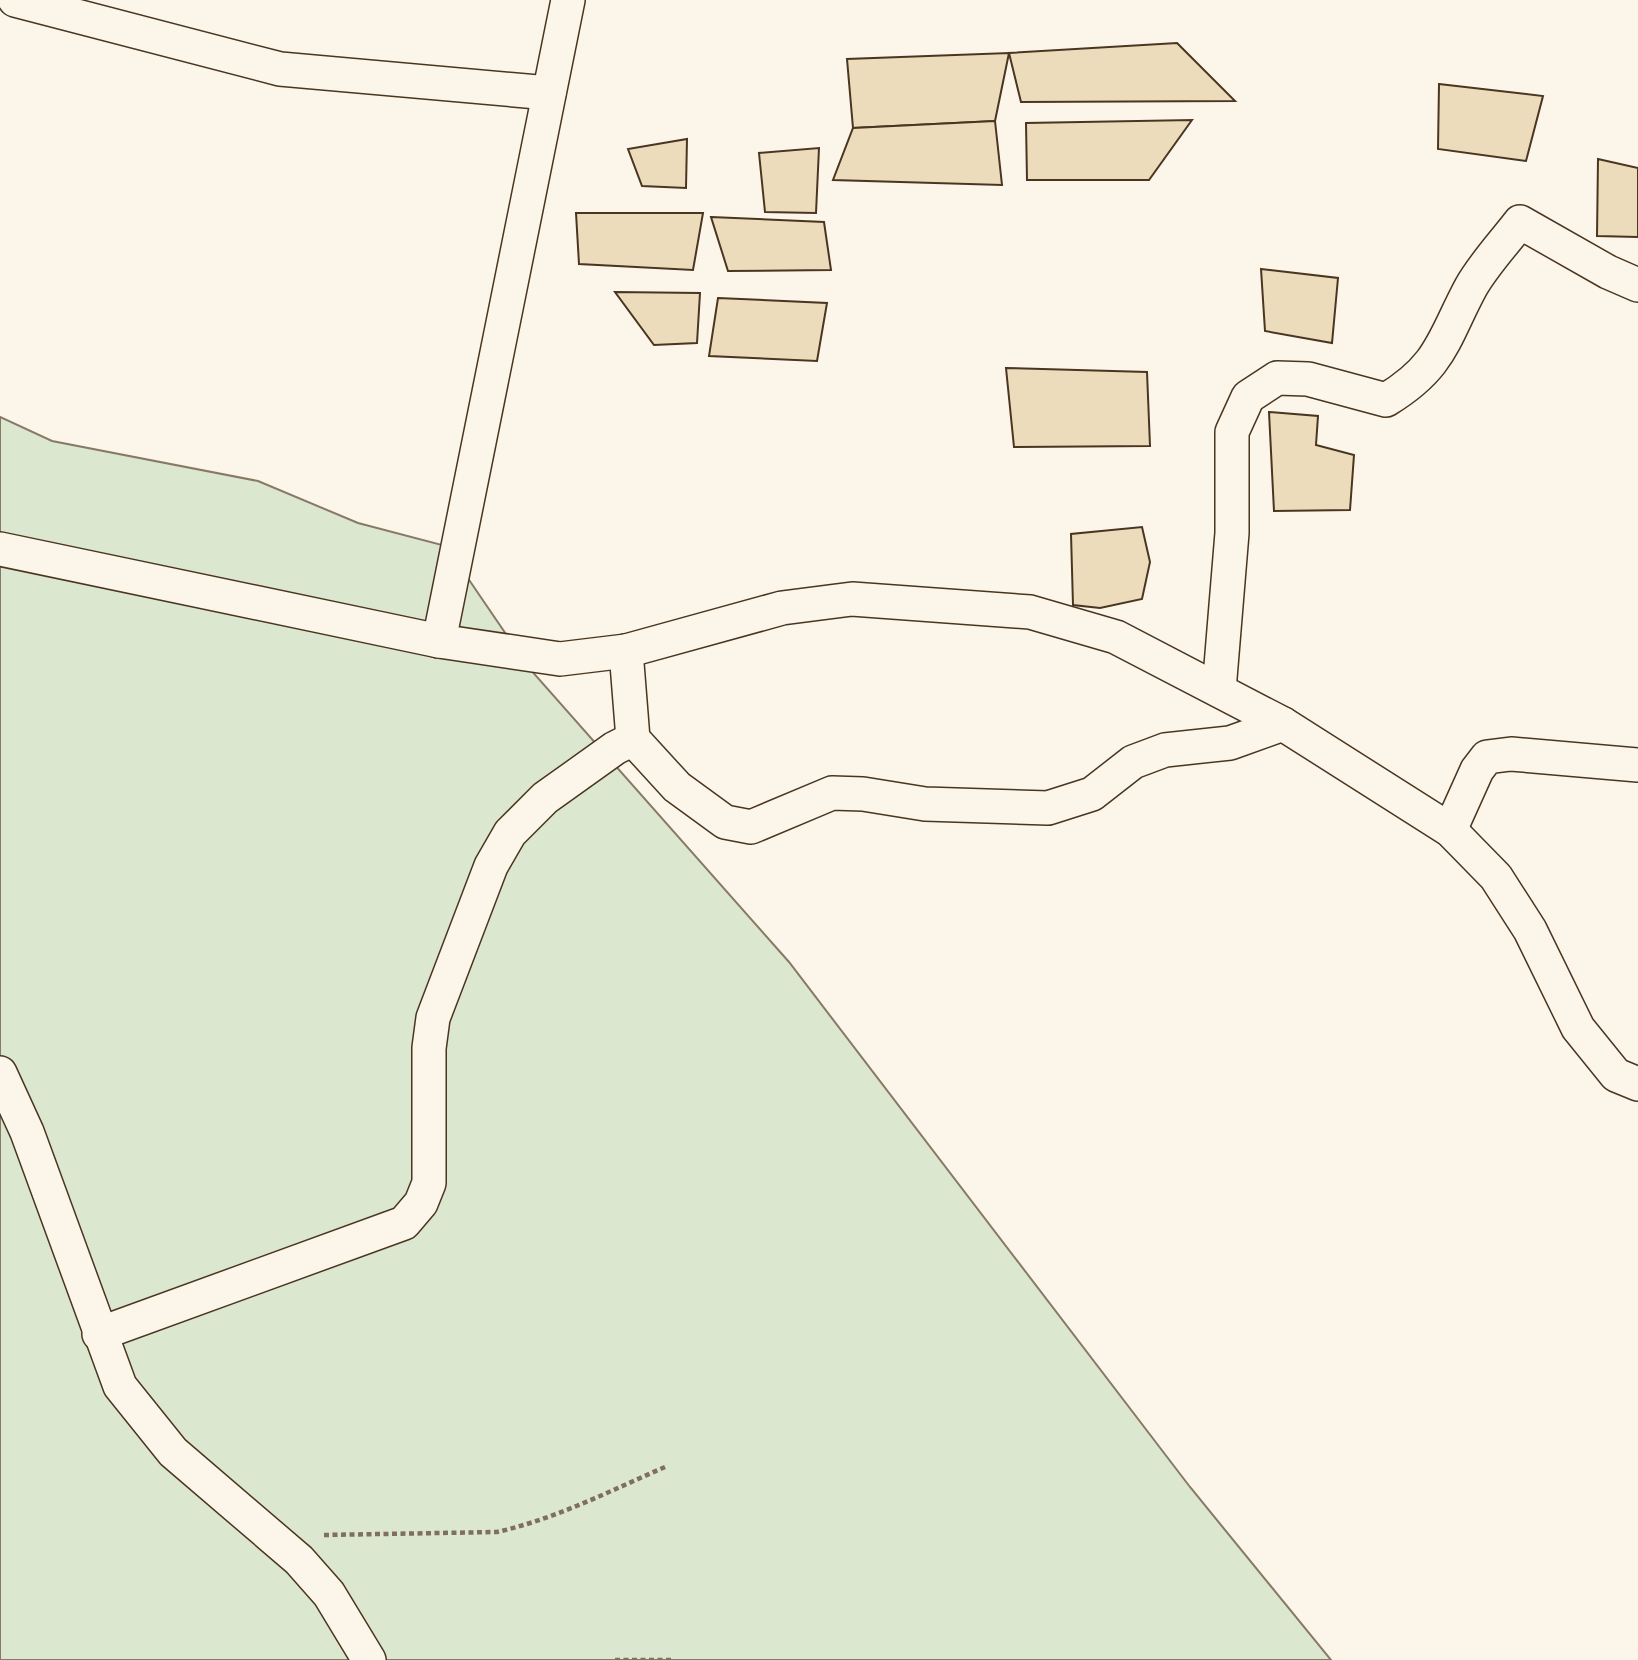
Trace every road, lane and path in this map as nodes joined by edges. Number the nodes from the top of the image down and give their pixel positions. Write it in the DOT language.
graph roads {
  1 [pos="15,0"];
  2 [pos="568,0"];
  3 [pos="549,93"];
  4 [pos="1638,285"];
  5 [pos="0,549"];
  6 [pos="439,641"];
  7 [pos="626,651"];
  8 [pos="1219,690"];
  9 [pos="1283,724"];
  10 [pos="633,739"];
  11 [pos="1638,765"];
  12 [pos="1450,830"];
  13 [pos="0,1073"];
  14 [pos="1638,1084"];
  15 [pos="99,1334"];
  16 [pos="664,1466"];
  17 [pos="278,1542"];
  18 [pos="369,1660"];
  19 [pos="615,1660"];
  20 [pos="673,1660"];
  1 -- 3 [label="street"];
  2 -- 3 [label="street"];
  3 -- 6 [label="street"];
  4 -- 8 [label="street"];
  5 -- 6 [label="street"];
  6 -- 7 [label="street"];
  7 -- 8 [label="street"];
  7 -- 10 [label="street"];
  8 -- 9 [label="street"];
  9 -- 10 [label="street"];
  9 -- 12 [label="street"];
  10 -- 15 [label="street"];
  11 -- 12 [label="street"];
  12 -- 14 [label="street"];
  13 -- 15 [label="street"];
  15 -- 17 [label="street"];
  16 -- 17 [label="path"];
  17 -- 18 [label="street"];
  19 -- 20 [label="path"];
}
